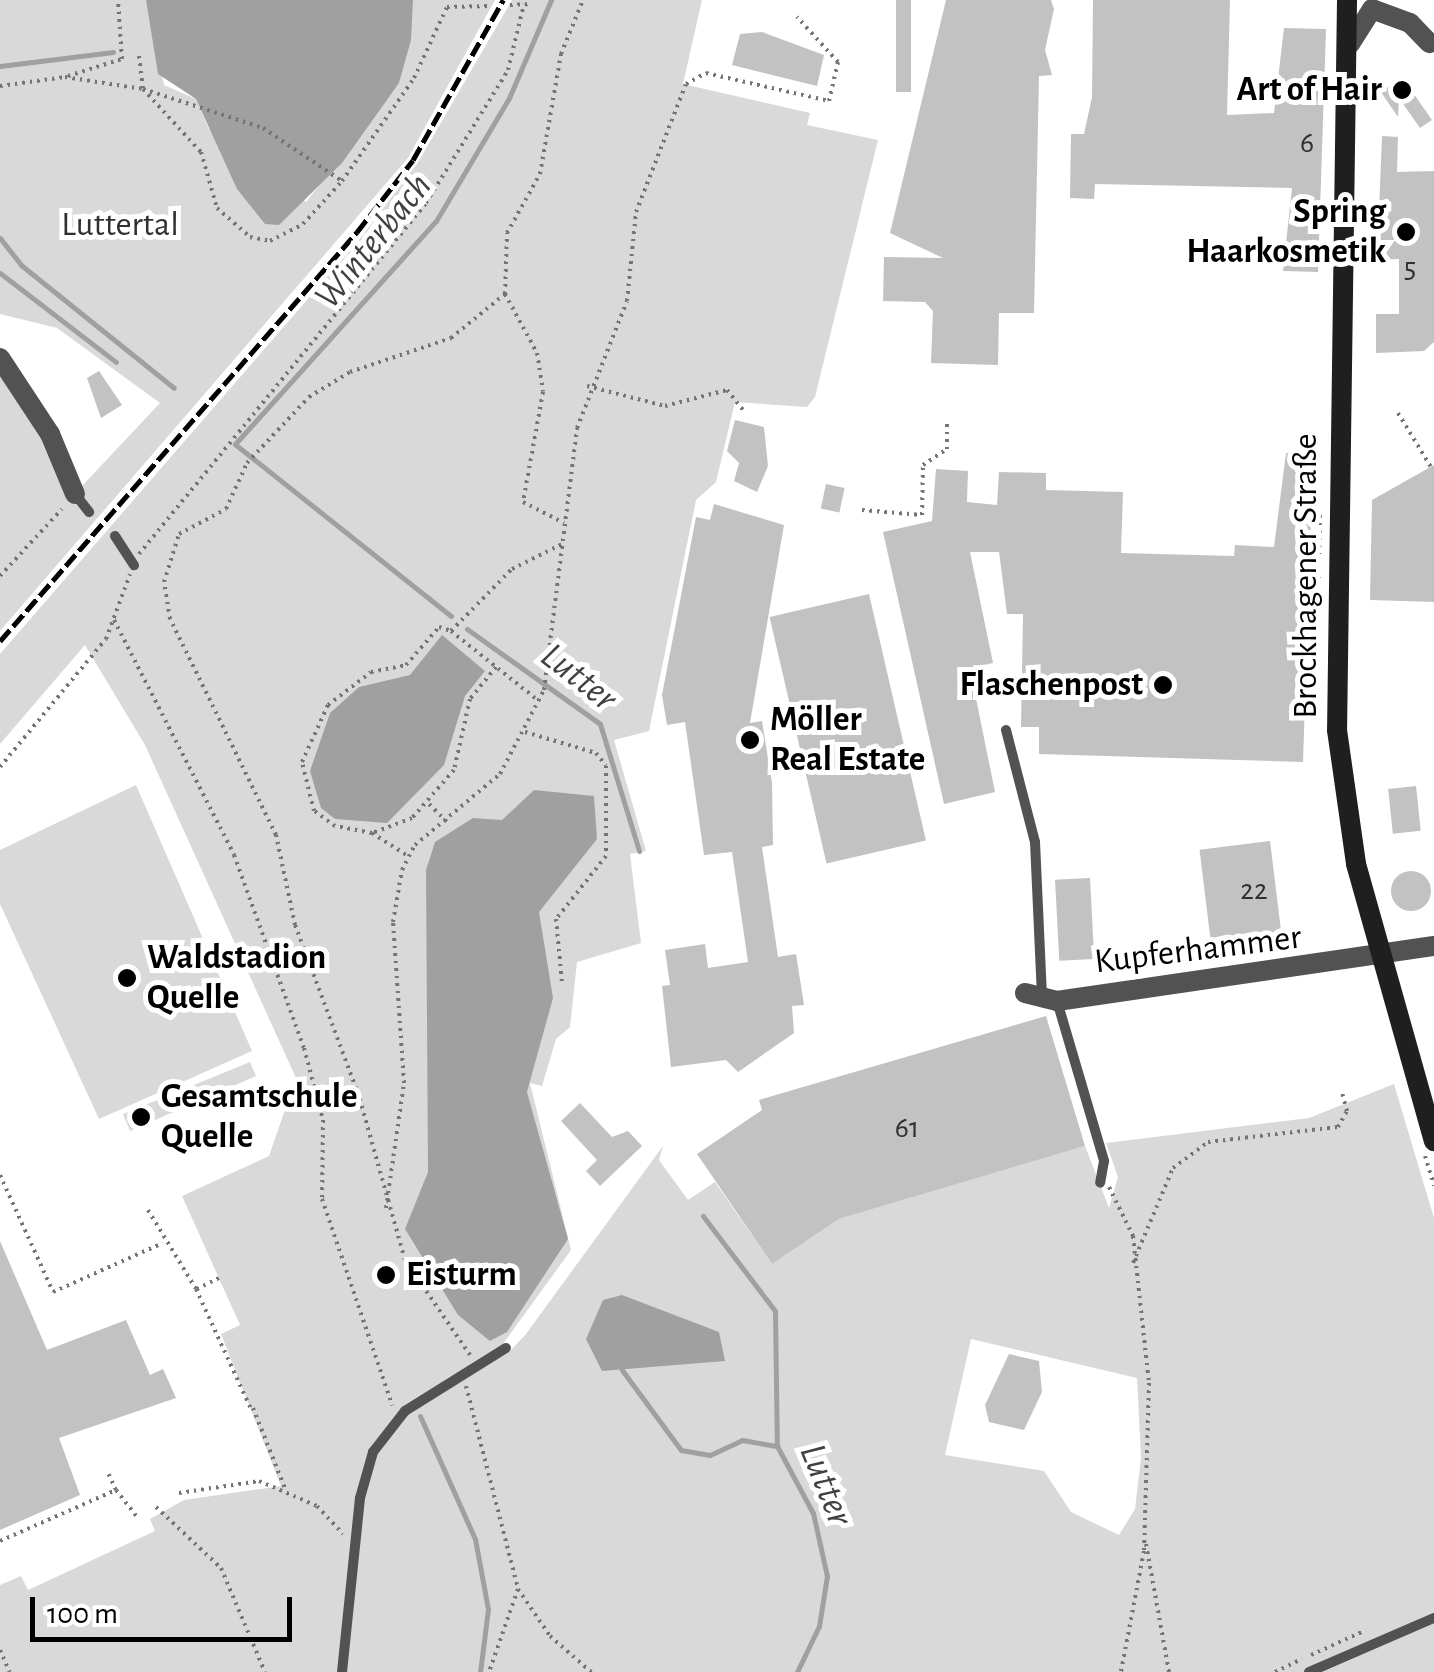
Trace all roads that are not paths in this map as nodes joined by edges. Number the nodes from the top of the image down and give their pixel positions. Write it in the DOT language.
graph roads {
  1 [pos="1347,0"];
  2 [pos="1402,0"];
  3 [pos="1431,46"];
  4 [pos="1345,62"];
  5 [pos="0,358"];
  6 [pos="75,494"];
  7 [pos="89,512"];
  8 [pos="115,536"];
  9 [pos="134,561"];
  10 [pos="1006,730"];
  11 [pos="1434,946"];
  12 [pos="1380,960"];
  13 [pos="1042,997"];
  14 [pos="1434,1141"];
  15 [pos="1100,1183"];
  16 [pos="506,1348"];
  17 [pos="1434,1618"];
  18 [pos="342,1672"];
  19 [pos="1309,1672"];
  1 -- 4 [label="main road, Brockhagener Straße"];
  2 -- 3 [label="street"];
  3 -- 4 [label="street"];
  4 -- 12 [label="main road, Brockhagener Straße"];
  5 -- 6 [label="street"];
  6 -- 7 [label="lane"];
  8 -- 9 [label="lane"];
  10 -- 13 [label="lane"];
  11 -- 12 [label="street, Kupferhammer"];
  12 -- 13 [label="street, Kupferhammer"];
  12 -- 14 [label="main road, Brockhagener Straße"];
  13 -- 15 [label="lane"];
  16 -- 18 [label="lane"];
  17 -- 19 [label="lane"];
}
